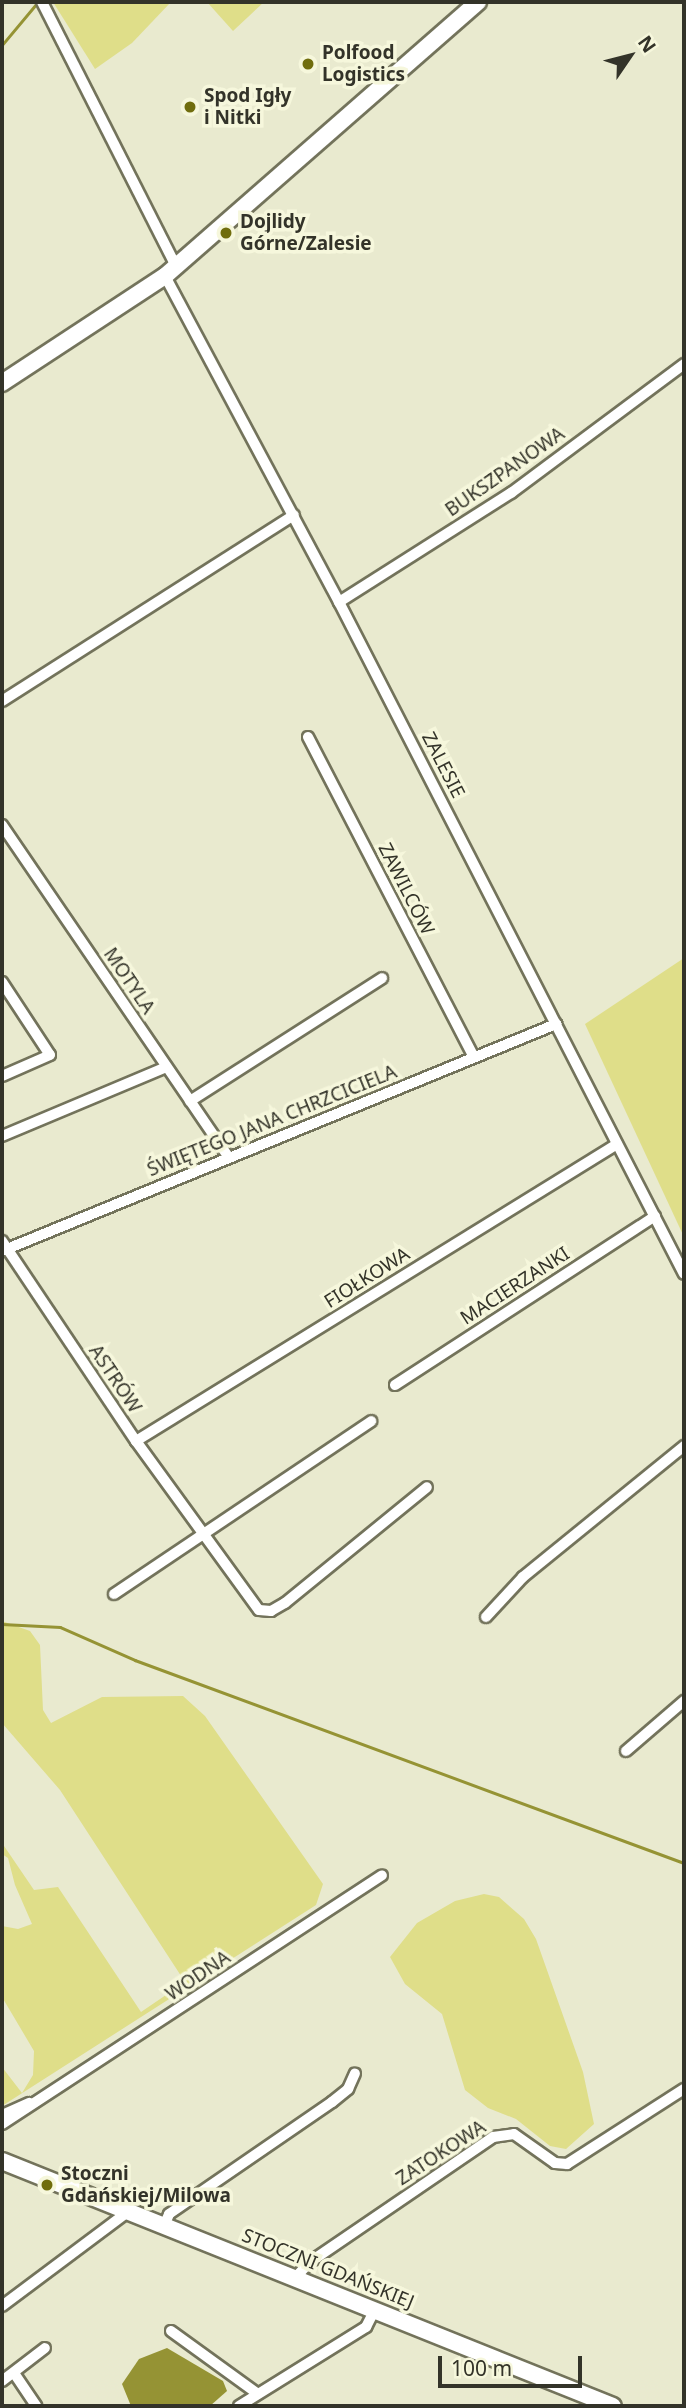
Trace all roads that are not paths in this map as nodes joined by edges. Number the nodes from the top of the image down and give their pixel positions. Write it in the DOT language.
graph roads {
  1 [pos="42,2"];
  2 [pos="478,2"];
  3 [pos="170,271"];
  4 [pos="684,364"];
  5 [pos="2,383"];
  6 [pos="294,515"];
  7 [pos="340,602"];
  8 [pos="2,701"];
  9 [pos="308,737"];
  10 [pos="2,825"];
  11 [pos="382,978"];
  12 [pos="2,982"];
  13 [pos="556,1024"];
  14 [pos="474,1057"];
  15 [pos="166,1067"];
  16 [pos="2,1076"];
  17 [pos="190,1101"];
  18 [pos="2,1136"];
  19 [pos="617,1144"];
  20 [pos="228,1156"];
  21 [pos="655,1216"];
  22 [pos="3,1247"];
  23 [pos="684,1274"];
  24 [pos="395,1385"];
  25 [pos="371,1421"];
  26 [pos="136,1441"];
  27 [pos="684,1446"];
  28 [pos="427,1488"];
  29 [pos="205,1533"];
  30 [pos="114,1594"];
  31 [pos="486,1617"];
  32 [pos="684,1701"];
  33 [pos="626,1751"];
  34 [pos="382,1875"];
  35 [pos="355,2073"];
  36 [pos="684,2089"];
  37 [pos="32,2102"];
  38 [pos="2,2115"];
  39 [pos="2,2124"];
  40 [pos="2,2151"];
  41 [pos="2,2161"];
  42 [pos="28,2170"];
  43 [pos="129,2211"];
  44 [pos="164,2226"];
  45 [pos="295,2278"];
  46 [pos="2,2305"];
  47 [pos="374,2311"];
  48 [pos="171,2331"];
  49 [pos="46,2348"];
  50 [pos="14,2373"];
  51 [pos="2,2381"];
  52 [pos="258,2394"];
  53 [pos="36,2406"];
  54 [pos="239,2406"];
  55 [pos="613,2406"];
  1 -- 3 [label="street, ZALESIE"];
  2 -- 3 [label="street"];
  3 -- 5 [label="street"];
  3 -- 6 [label="street, ZALESIE"];
  4 -- 7 [label="street, BUKSZPANOWA"];
  6 -- 7 [label="street, ZALESIE"];
  6 -- 8 [label="street"];
  7 -- 13 [label="street, ZALESIE"];
  9 -- 14 [label="street, ZAWILCÓW"];
  10 -- 15 [label="street, MOTYLA"];
  11 -- 17 [label="street"];
  12 -- 16 [label="street"];
  13 -- 14 [label="street, ŚWIĘTEGO JANA CHRZCICIELA"];
  13 -- 19 [label="street, ZALESIE"];
  14 -- 20 [label="street, ŚWIĘTEGO JANA CHRZCICIELA"];
  15 -- 17 [label="street, MOTYLA"];
  15 -- 18 [label="street"];
  17 -- 20 [label="street, MOTYLA"];
  19 -- 21 [label="street, ZALESIE"];
  19 -- 26 [label="street, FIOŁKOWA"];
  20 -- 22 [label="street, ŚWIĘTEGO JANA CHRZCICIELA"];
  21 -- 23 [label="street, ZALESIE"];
  21 -- 24 [label="street, MACIERZANKI"];
  22 -- 26 [label="street, ASTRÓW"];
  25 -- 29 [label="street"];
  26 -- 29 [label="street, ASTRÓW"];
  27 -- 31 [label="street"];
  28 -- 29 [label="street, ASTRÓW"];
  29 -- 30 [label="street"];
  32 -- 33 [label="street"];
  34 -- 37 [label="street, WODNA"];
  35 -- 44 [label="street"];
  36 -- 45 [label="street, ZATOKOWA"];
  37 -- 38 [label="street, WODNA"];
  37 -- 39 [label="street, WODNA"];
  40 -- 42 [label="street, STOCZNI GDAŃSKIEJ"];
  41 -- 42 [label="street, STOCZNI GDAŃSKIEJ"];
  42 -- 43 [label="street, STOCZNI GDAŃSKIEJ"];
  43 -- 44 [label="street, STOCZNI GDAŃSKIEJ"];
  43 -- 46 [label="street"];
  44 -- 45 [label="street, STOCZNI GDAŃSKIEJ"];
  45 -- 47 [label="street, STOCZNI GDAŃSKIEJ"];
  47 -- 52 [label="street"];
  47 -- 55 [label="street, STOCZNI GDAŃSKIEJ"];
  48 -- 52 [label="street"];
  49 -- 50 [label="street"];
  50 -- 51 [label="street"];
  50 -- 53 [label="street"];
  52 -- 54 [label="street"];
}
